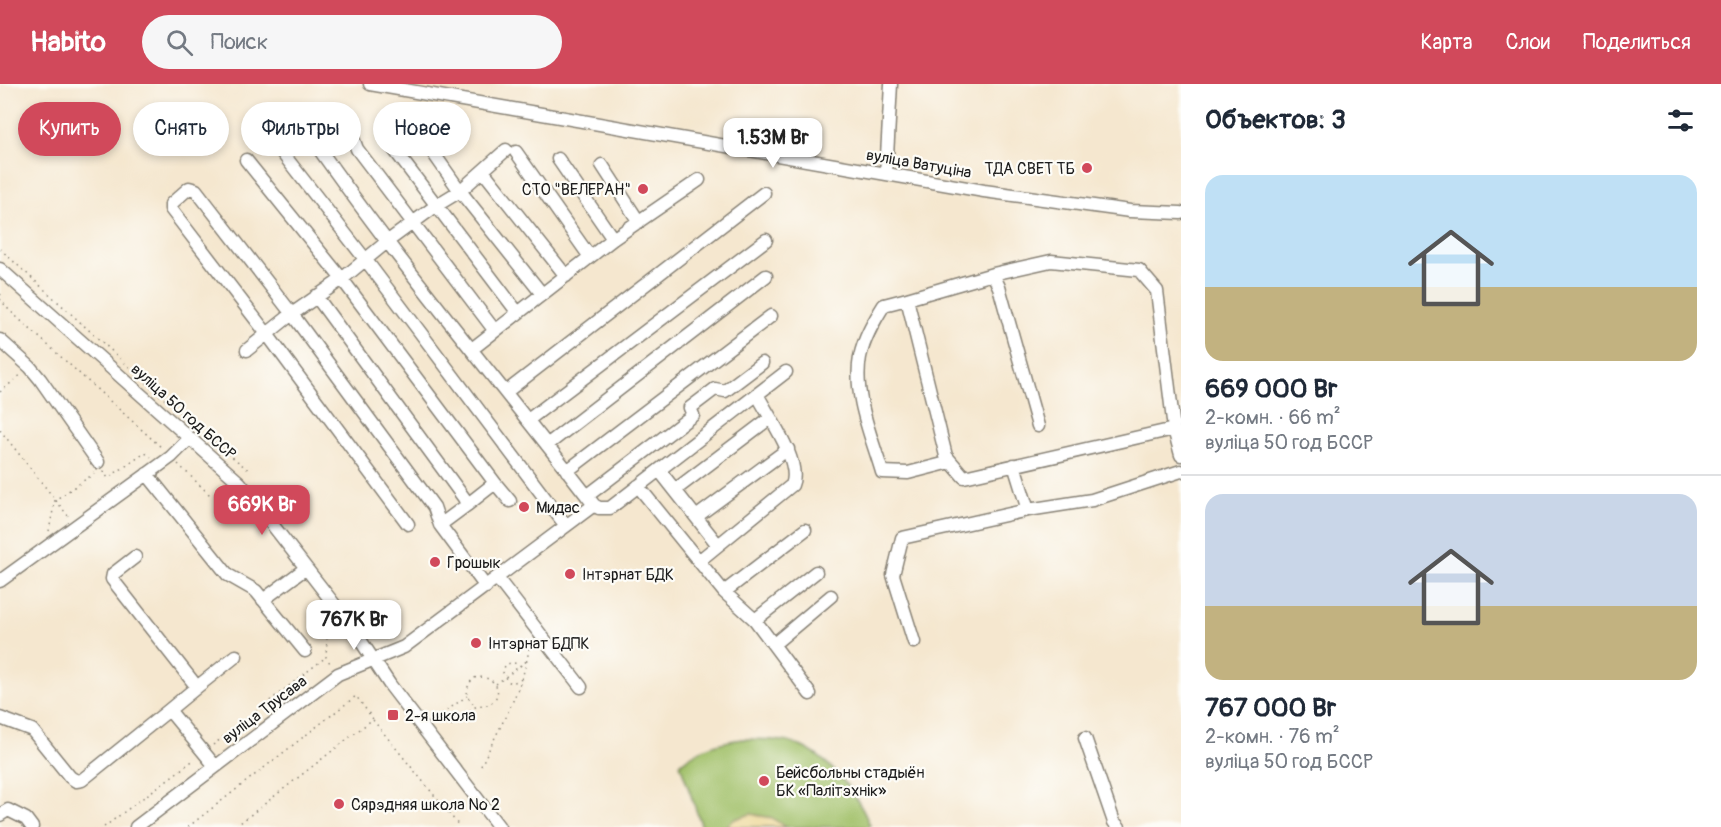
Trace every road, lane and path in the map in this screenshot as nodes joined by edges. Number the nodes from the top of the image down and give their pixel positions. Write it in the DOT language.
graph roads {
  1 [pos="370,84"];
  2 [pos="891,84"];
  3 [pos="361,153"];
  4 [pos="285,156"];
  5 [pos="323,156"];
  6 [pos="399,156"];
  7 [pos="435,156"];
  8 [pos="558,159"];
  9 [pos="246,160"];
  10 [pos="602,165"];
  11 [pos="483,171"];
  12 [pos="886,174"];
  13 [pos="699,180"];
  14 [pos="460,191"];
  15 [pos="764,192"];
  16 [pos="437,205"];
  17 [pos="1181,213"];
  18 [pos="639,222"];
  19 [pos="413,224"];
  20 [pos="613,239"];
  21 [pos="766,240"];
  22 [pos="388,241"];
  23 [pos="0,249"];
  24 [pos="590,257"];
  25 [pos="365,259"];
  26 [pos="0,268"];
  27 [pos="993,274"];
  28 [pos="566,276"];
  29 [pos="766,276"];
  30 [pos="342,279"];
  31 [pos="4,292"];
  32 [pos="542,294"];
  33 [pos="316,296"];
  34 [pos="0,297"];
  35 [pos="907,299"];
  36 [pos="518,313"];
  37 [pos="292,314"];
  38 [pos="771,316"];
  39 [pos="495,331"];
  40 [pos="267,334"];
  41 [pos="0,340"];
  42 [pos="472,349"];
  43 [pos="247,350"];
  44 [pos="762,363"];
  45 [pos="30,367"];
  46 [pos="786,372"];
  47 [pos="0,392"];
  48 [pos="506,392"];
  49 [pos="757,394"];
  50 [pos="770,418"];
  51 [pos="528,420"];
  52 [pos="1038,426"];
  53 [pos="1174,429"];
  54 [pos="0,430"];
  55 [pos="190,438"];
  56 [pos="547,445"];
  57 [pos="788,449"];
  58 [pos="1181,455"];
  59 [pos="171,457"];
  60 [pos="154,458"];
  61 [pos="98,462"];
  62 [pos="951,462"];
  63 [pos="1014,465"];
  64 [pos="659,470"];
  65 [pos="567,471"];
  66 [pos="1181,471"];
  67 [pos="251,472"];
  68 [pos="147,474"];
  69 [pos="495,483"];
  70 [pos="638,486"];
  71 [pos="675,490"];
  72 [pos="210,495"];
  73 [pos="56,500"];
  74 [pos="590,500"];
  75 [pos="510,501"];
  76 [pos="467,505"];
  77 [pos="1028,510"];
  78 [pos="696,517"];
  79 [pos="408,524"];
  80 [pos="68,525"];
  81 [pos="440,525"];
  82 [pos="566,526"];
  83 [pos="805,530"];
  84 [pos="48,537"];
  85 [pos="718,545"];
  86 [pos="135,557"];
  87 [pos="700,560"];
  88 [pos="306,568"];
  89 [pos="816,572"];
  90 [pos="497,578"];
  91 [pos="0,581"];
  92 [pos="486,587"];
  93 [pos="724,592"];
  94 [pos="831,596"];
  95 [pos="264,600"];
  96 [pos="755,620"];
  97 [pos="531,623"];
  98 [pos="327,639"];
  99 [pos="914,642"];
  100 [pos="774,644"];
  101 [pos="305,651"];
  102 [pos="236,656"];
  103 [pos="326,657"];
  104 [pos="372,659"];
  105 [pos="529,659"];
  106 [pos="520,666"];
  107 [pos="334,669"];
  108 [pos="504,678"];
  109 [pos="522,678"];
  110 [pos="495,685"];
  111 [pos="197,687"];
  112 [pos="581,687"];
  113 [pos="810,694"];
  114 [pos="467,695"];
  115 [pos="477,706"];
  116 [pos="169,711"];
  117 [pos="442,714"];
  118 [pos="0,718"];
  119 [pos="373,719"];
  120 [pos="451,726"];
  121 [pos="1085,738"];
  122 [pos="204,752"];
  123 [pos="215,766"];
  124 [pos="481,766"];
  125 [pos="0,815"];
  126 [pos="32,827"];
  127 [pos="104,827"];
  128 [pos="136,827"];
  129 [pos="188,827"];
  130 [pos="235,827"];
  131 [pos="460,827"];
  132 [pos="498,827"];
  133 [pos="1119,827"];
  1 -- 12 [label="street, вуліца Ватуціна"];
  2 -- 12 [label="street"];
  3 -- 19 [label="street"];
  4 -- 25 [label="street"];
  5 -- 22 [label="street"];
  6 -- 16 [label="street"];
  7 -- 14 [label="street"];
  8 -- 20 [label="street"];
  9 -- 30 [label="street"];
  10 -- 18 [label="street"];
  11 -- 14 [label="street"];
  11 -- 24 [label="street"];
  11 -- 28 [label="street"];
  12 -- 17 [label="street, вуліца Ватуціна"];
  13 -- 18 [label="street"];
  14 -- 16 [label="street"];
  14 -- 32 [label="street"];
  15 -- 48 [label="street"];
  16 -- 19 [label="street"];
  16 -- 36 [label="street"];
  18 -- 20 [label="street"];
  19 -- 22 [label="street"];
  19 -- 39 [label="street"];
  20 -- 24 [label="street"];
  21 -- 51 [label="street"];
  22 -- 25 [label="street"];
  22 -- 42 [label="street"];
  23 -- 67 [label="path"];
  24 -- 28 [label="street"];
  25 -- 30 [label="street"];
  25 -- 82 [label="street"];
  26 -- 55 [label="street, вуліца 50 год БССР"];
  27 -- 35 [label="street"];
  27 -- 52 [label="street"];
  27 -- 53 [label="street"];
  28 -- 32 [label="street"];
  29 -- 56 [label="street"];
  30 -- 33 [label="street"];
  30 -- 69 [label="street"];
  31 -- 34 [label="path"];
  32 -- 36 [label="street"];
  33 -- 37 [label="street"];
  33 -- 76 [label="street"];
  34 -- 59 [label="path"];
  35 -- 62 [label="street"];
  35 -- 62 [label="street"];
  36 -- 39 [label="street"];
  37 -- 40 [label="street"];
  37 -- 40 [label="street"];
  37 -- 81 [label="street"];
  38 -- 65 [label="street"];
  39 -- 42 [label="street"];
  40 -- 43 [label="street"];
  40 -- 79 [label="street"];
  41 -- 45 [label="street"];
  42 -- 48 [label="street"];
  44 -- 74 [label="street, вуліца Трусава"];
  45 -- 47 [label="path"];
  45 -- 61 [label="street"];
  46 -- 49 [label="street"];
  48 -- 51 [label="street"];
  49 -- 50 [label="street"];
  49 -- 64 [label="street"];
  50 -- 57 [label="street"];
  50 -- 71 [label="street"];
  51 -- 56 [label="street"];
  53 -- 58 [label="street"];
  53 -- 63 [label="street"];
  54 -- 73 [label="path"];
  55 -- 59 [label="street"];
  55 -- 88 [label="street, вуліца 50 год БССР"];
  56 -- 65 [label="street"];
  57 -- 78 [label="street"];
  57 -- 85 [label="street"];
  59 -- 68 [label="street"];
  59 -- 72 [label="path"];
  60 -- 73 [label="path"];
  62 -- 63 [label="street"];
  63 -- 77 [label="street"];
  64 -- 70 [label="street"];
  64 -- 71 [label="street"];
  65 -- 74 [label="street"];
  66 -- 77 [label="street"];
  68 -- 91 [label="street"];
  68 -- 95 [label="street"];
  69 -- 75 [label="street"];
  69 -- 76 [label="street"];
  70 -- 74 [label="street"];
  70 -- 87 [label="street"];
  71 -- 78 [label="street"];
  73 -- 80 [label="path"];
  73 -- 84 [label="path"];
  74 -- 82 [label="street, вуліца Трусава"];
  76 -- 81 [label="street"];
  77 -- 99 [label="street"];
  78 -- 85 [label="street"];
  81 -- 92 [label="street"];
  82 -- 90 [label="street, вуліца Трусава"];
  83 -- 93 [label="street"];
  85 -- 87 [label="street"];
  86 -- 111 [label="street"];
  87 -- 93 [label="street"];
  88 -- 95 [label="street"];
  88 -- 104 [label="street, вуліца 50 год БССР"];
  89 -- 96 [label="street"];
  90 -- 92 [label="street, вуліца Трусава"];
  90 -- 97 [label="street"];
  92 -- 104 [label="street, вуліца Трусава"];
  93 -- 96 [label="street"];
  94 -- 100 [label="street"];
  95 -- 101 [label="street"];
  96 -- 100 [label="street"];
  97 -- 105 [label="path"];
  97 -- 112 [label="street"];
  98 -- 103 [label="path"];
  100 -- 113 [label="street"];
  102 -- 111 [label="street"];
  103 -- 107 [label="path"];
  103 -- 122 [label="path"];
  104 -- 123 [label="street, вуліца Трусава"];
  104 -- 132 [label="street, вуліца 50 год БССР"];
  105 -- 106 [label="path"];
  105 -- 109 [label="path"];
  106 -- 108 [label="path"];
  106 -- 108 [label="path"];
  108 -- 109 [label="path"];
  108 -- 110 [label="path"];
  109 -- 124 [label="path"];
  110 -- 114 [label="path"];
  110 -- 115 [label="path"];
  111 -- 116 [label="street"];
  114 -- 115 [label="path"];
  114 -- 117 [label="path"];
  115 -- 120 [label="path"];
  116 -- 118 [label="street"];
  116 -- 122 [label="street"];
  119 -- 129 [label="path"];
  119 -- 130 [label="path"];
  119 -- 131 [label="path"];
  121 -- 133 [label="street"];
  122 -- 123 [label="street"];
  122 -- 127 [label="path"];
  123 -- 128 [label="street, вуліца Трусава"];
  125 -- 126 [label="street"];
}
